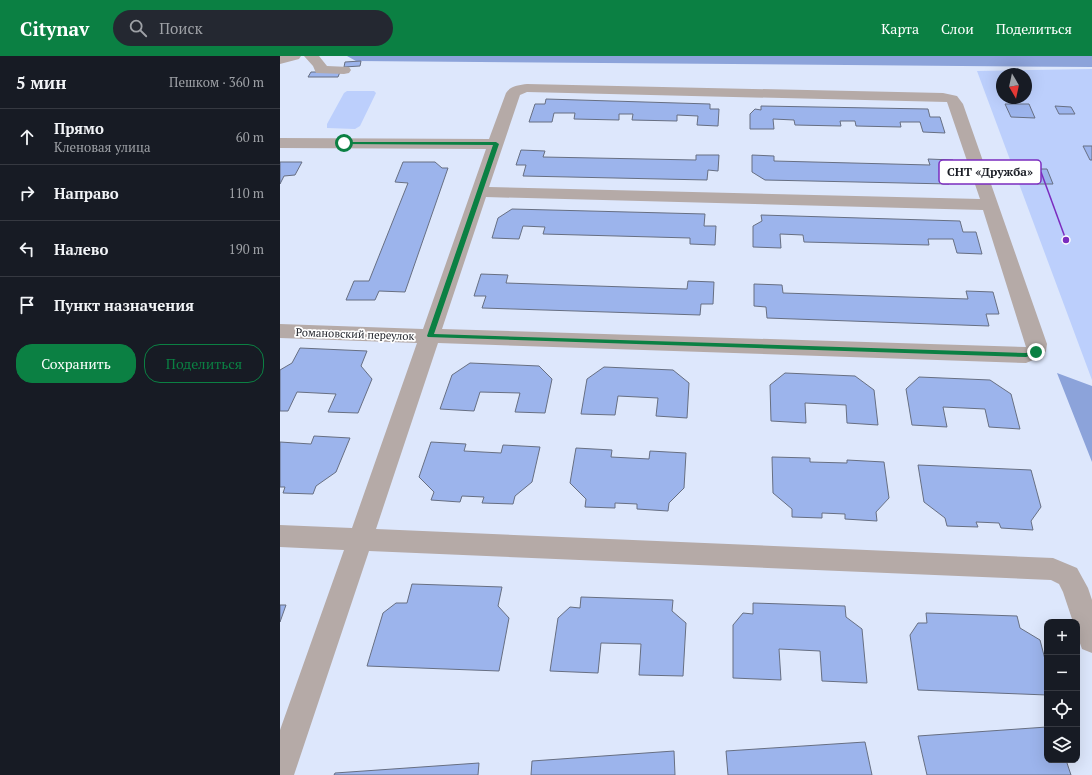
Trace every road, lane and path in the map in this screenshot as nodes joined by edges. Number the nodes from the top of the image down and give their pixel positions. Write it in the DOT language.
graph roads {
  1 [pos="294,56"];
  2 [pos="311,56"];
  3 [pos="280,60"];
  4 [pos="344,70"];
  5 [pos="280,143"];
  6 [pos="496,144"];
  7 [pos="480,192"];
  8 [pos="990,205"];
  9 [pos="280,331"];
  10 [pos="430,336"];
  11 [pos="280,536"];
  12 [pos="360,539"];
  13 [pos="1092,640"];
  14 [pos="280,772"];
  1 -- 3 [label="street"];
  2 -- 4 [label="street"];
  5 -- 6 [label="street"];
  6 -- 7 [label="street"];
  6 -- 8 [label="street"];
  7 -- 8 [label="street"];
  7 -- 10 [label="street"];
  8 -- 10 [label="street, Романовский переулок"];
  9 -- 10 [label="street, Романовский переулок"];
  10 -- 12 [label="street"];
  11 -- 12 [label="street"];
  12 -- 13 [label="street"];
  12 -- 14 [label="street"];
}
